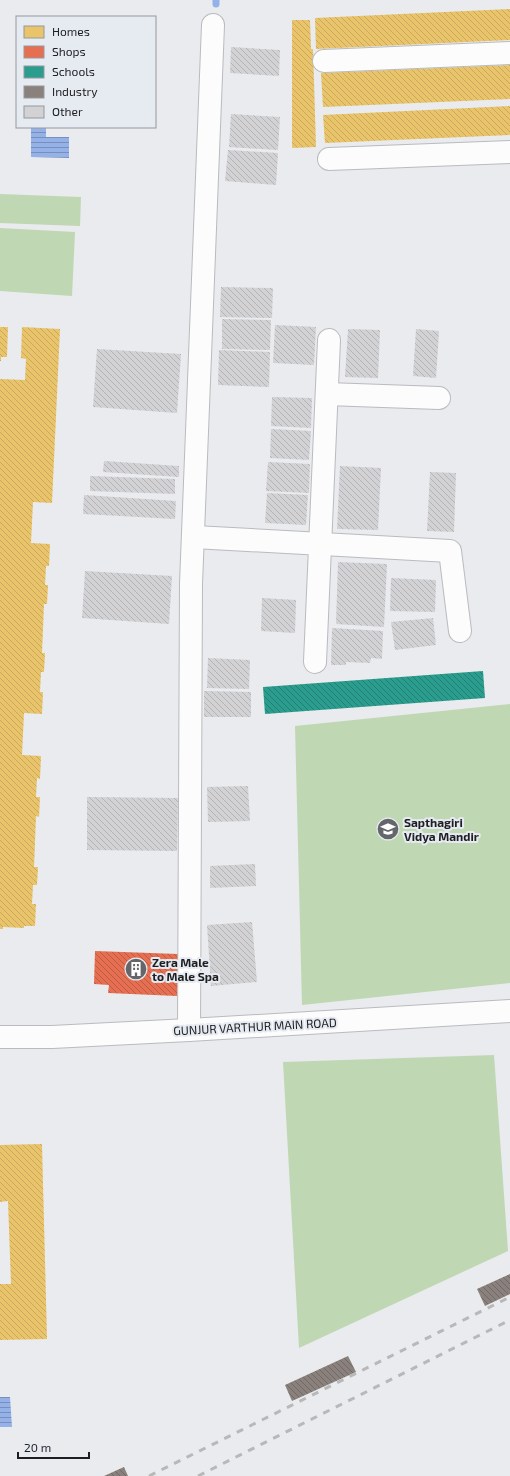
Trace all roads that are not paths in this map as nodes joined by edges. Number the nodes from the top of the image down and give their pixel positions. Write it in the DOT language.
graph roads {
  1 [pos="213,25"];
  2 [pos="510,53"];
  3 [pos="324,61"];
  4 [pos="510,152"];
  5 [pos="329,160"];
  6 [pos="329,340"];
  7 [pos="327,394"];
  8 [pos="439,398"];
  9 [pos="194,537"];
  10 [pos="320,544"];
  11 [pos="460,631"];
  12 [pos="315,662"];
  13 [pos="510,1011"];
  14 [pos="189,1030"];
  15 [pos="0,1037"];
  1 -- 9 [label="street"];
  2 -- 3 [label="street"];
  4 -- 5 [label="street"];
  6 -- 7 [label="street"];
  7 -- 8 [label="street"];
  7 -- 10 [label="street"];
  9 -- 10 [label="street"];
  9 -- 14 [label="street"];
  10 -- 11 [label="street"];
  10 -- 12 [label="street"];
  13 -- 14 [label="street, GUNJUR VARTHUR MAIN ROAD"];
  14 -- 15 [label="street, GUNJUR VARTHUR MAIN ROAD"];
}
